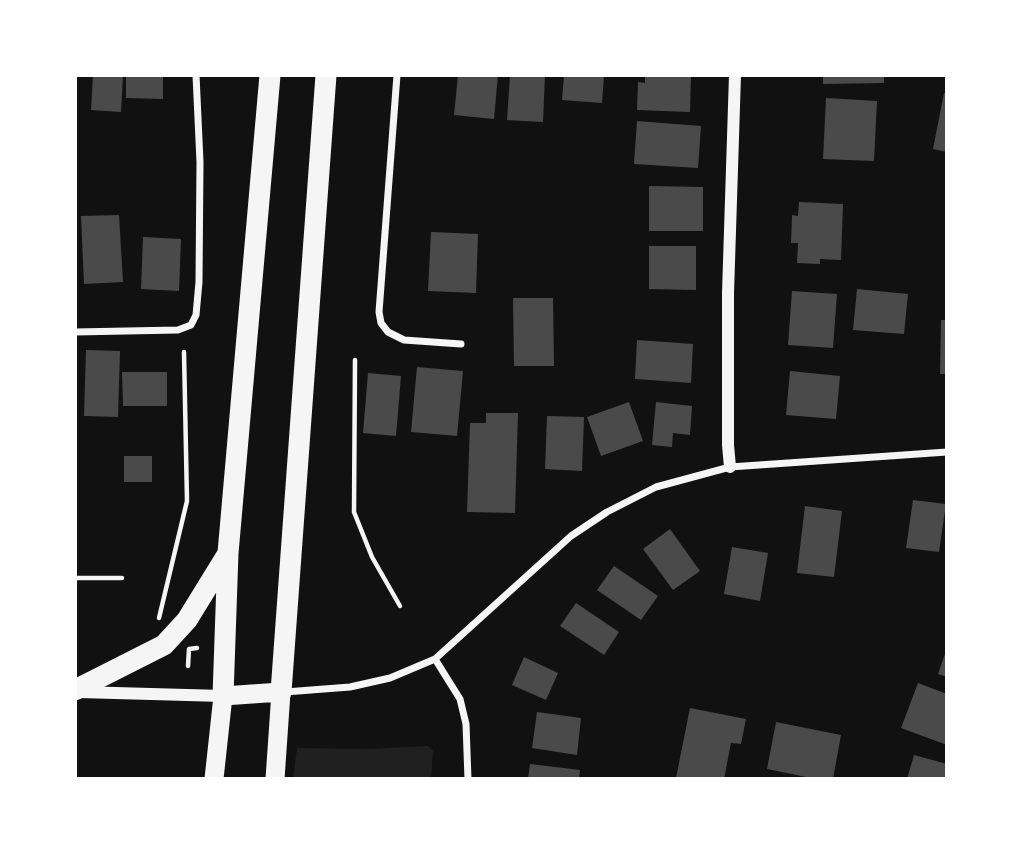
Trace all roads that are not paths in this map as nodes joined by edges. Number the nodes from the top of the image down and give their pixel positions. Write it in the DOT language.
graph roads {
  1 [pos="197,75"];
  2 [pos="270,75"];
  3 [pos="326,75"];
  4 [pos="397,75"];
  5 [pos="735,75"];
  6 [pos="75,332"];
  7 [pos="461,344"];
  8 [pos="947,452"];
  9 [pos="730,467"];
  10 [pos="228,553"];
  11 [pos="435,659"];
  12 [pos="75,691"];
  13 [pos="281,692"];
  14 [pos="223,696"];
  15 [pos="214,779"];
  16 [pos="275,779"];
  17 [pos="468,779"];
  1 -- 6 [label="street"];
  2 -- 10 [label="highway"];
  3 -- 13 [label="highway"];
  4 -- 7 [label="street"];
  5 -- 9 [label="street"];
  8 -- 9 [label="street"];
  9 -- 11 [label="street"];
  10 -- 12 [label="highway"];
  10 -- 14 [label="highway"];
  11 -- 13 [label="street"];
  11 -- 17 [label="street"];
  12 -- 14 [label="street"];
  13 -- 14 [label="highway"];
  13 -- 16 [label="highway"];
  14 -- 15 [label="highway"];
}
